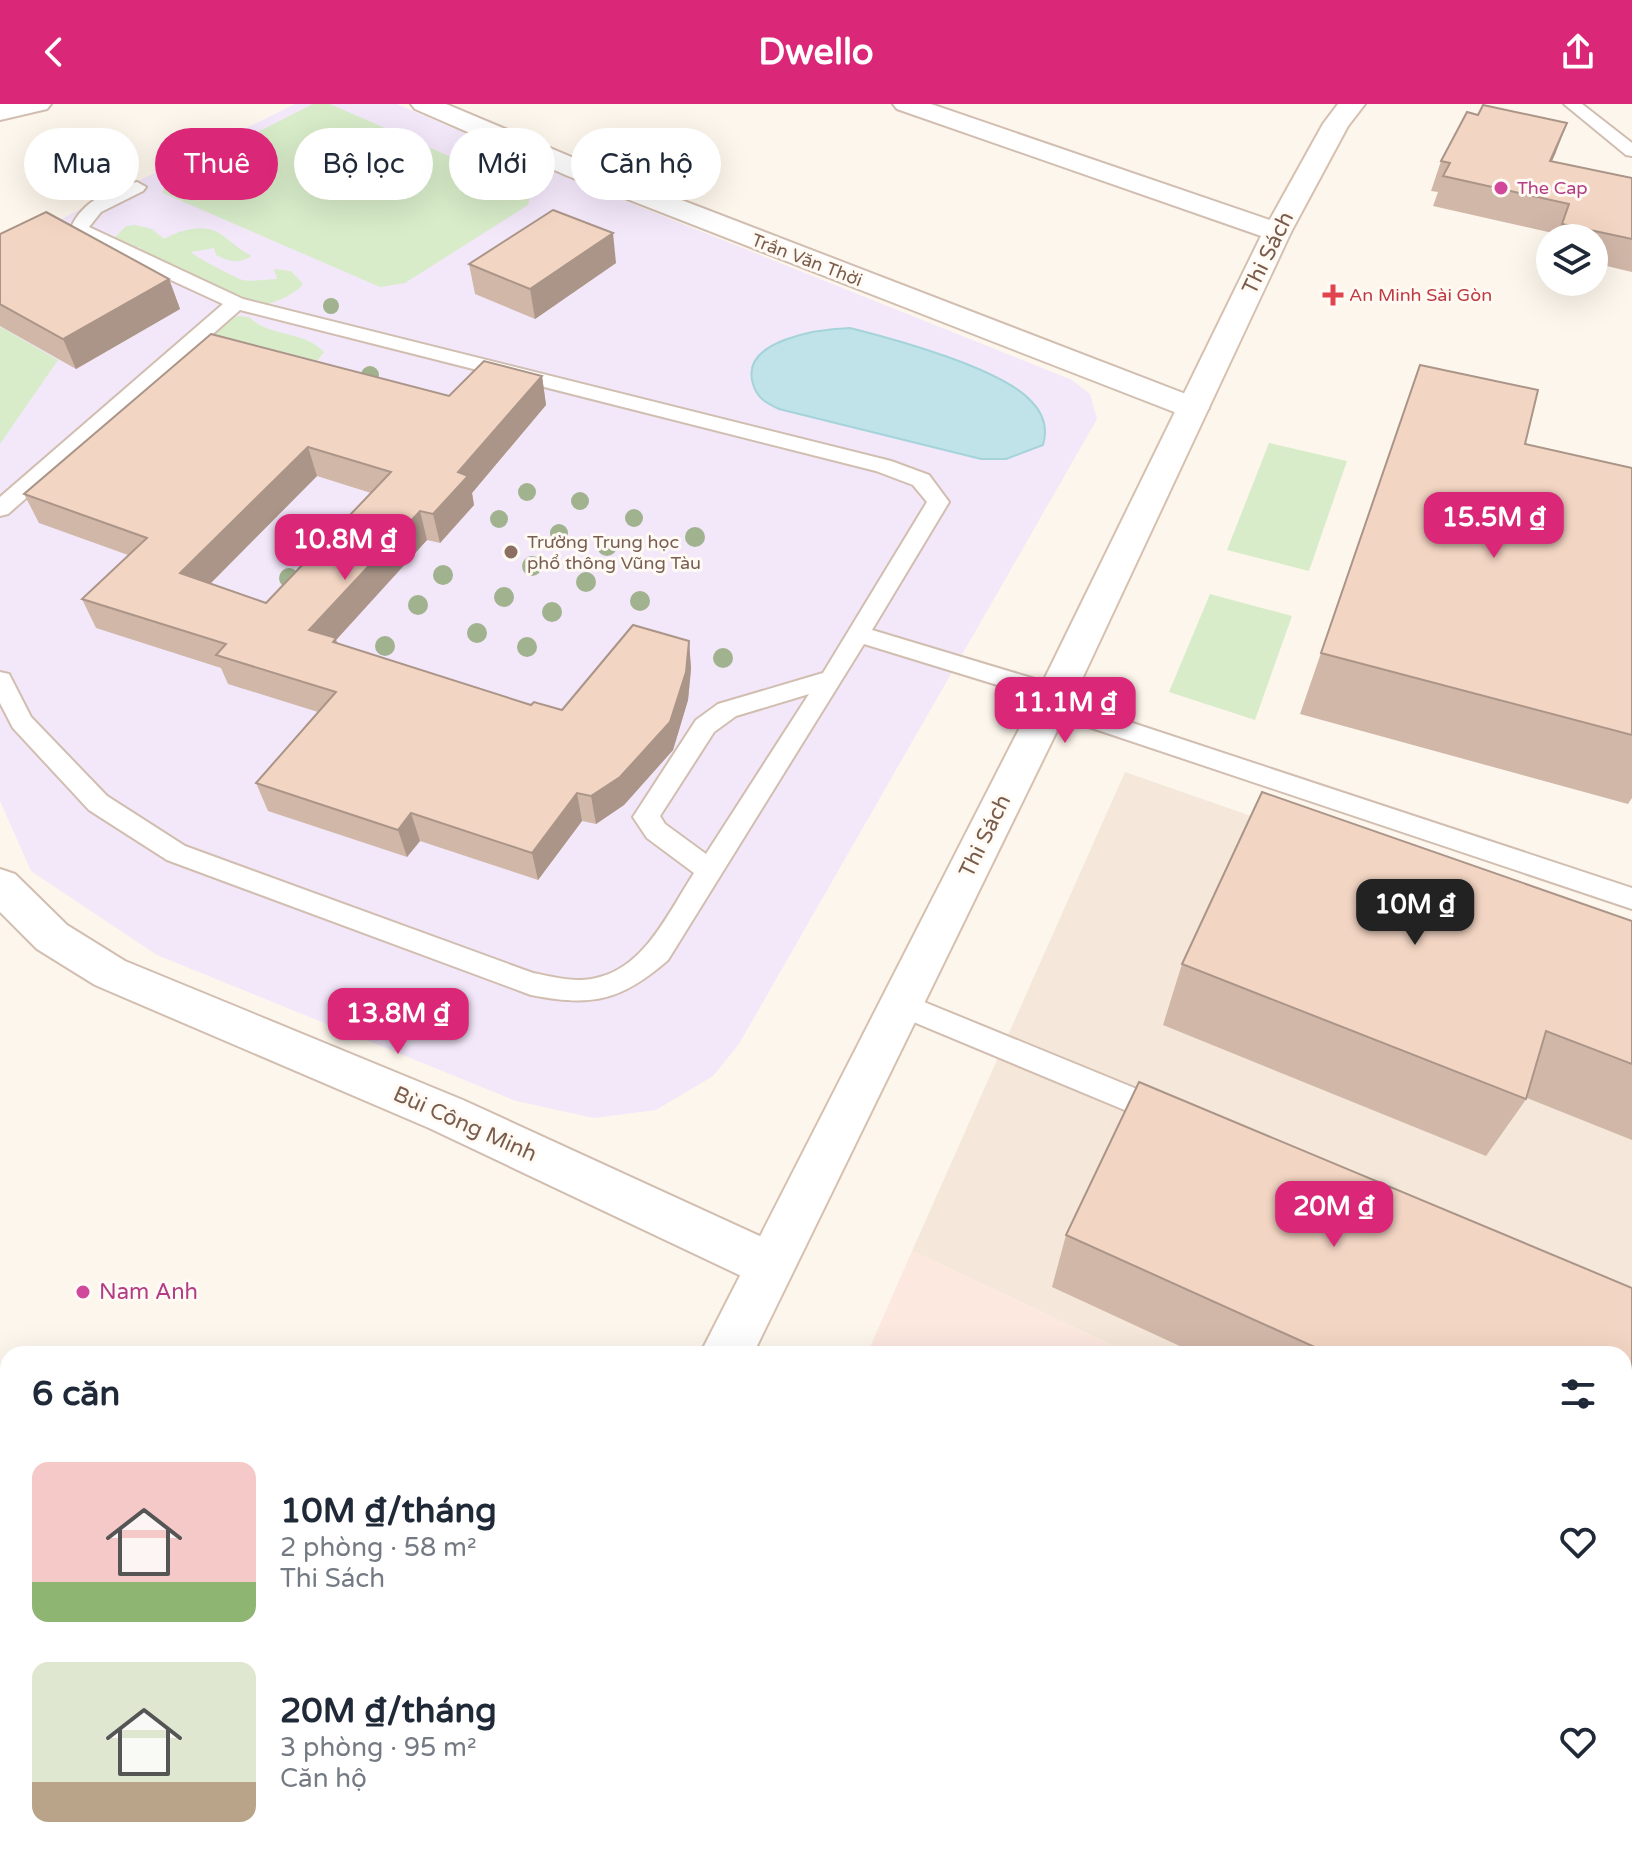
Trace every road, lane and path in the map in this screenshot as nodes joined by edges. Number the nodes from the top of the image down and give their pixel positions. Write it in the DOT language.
graph roads {
  1 [pos="38,104"];
  2 [pos="424,104"];
  3 [pos="906,104"];
  4 [pos="1352,104"];
  5 [pos="1572,104"];
  6 [pos="0,112"];
  7 [pos="1632,151"];
  8 [pos="111,200"];
  9 [pos="1277,232"];
  10 [pos="236,303"];
  11 [pos="1193,408"];
  12 [pos="0,509"];
  13 [pos="859,634"];
  14 [pos="831,679"];
  15 [pos="0,680"];
  16 [pos="1053,700"];
  17 [pos="711,872"];
  18 [pos="0,885"];
  19 [pos="1632,899"];
  20 [pos="902,1005"];
  21 [pos="1139,1103"];
  22 [pos="770,1265"];
  23 [pos="730,1346"];
  1 -- 6 [label="street"];
  2 -- 11 [label="street, Trần Văn Thời"];
  3 -- 9 [label="street"];
  4 -- 9 [label="street, Thi Sách"];
  5 -- 7 [label="lane"];
  8 -- 10 [label="lane"];
  9 -- 11 [label="street, Thi Sách"];
  10 -- 12 [label="lane"];
  10 -- 13 [label="lane"];
  11 -- 16 [label="street, Thi Sách"];
  13 -- 14 [label="lane"];
  13 -- 16 [label="lane"];
  14 -- 17 [label="lane"];
  14 -- 17 [label="lane"];
  15 -- 17 [label="lane"];
  16 -- 19 [label="lane"];
  16 -- 20 [label="street, Thi Sách"];
  18 -- 22 [label="street, Bùi Công Minh"];
  20 -- 21 [label="lane"];
  20 -- 22 [label="street, Thi Sách"];
  22 -- 23 [label="street, Thi Sách"];
}
